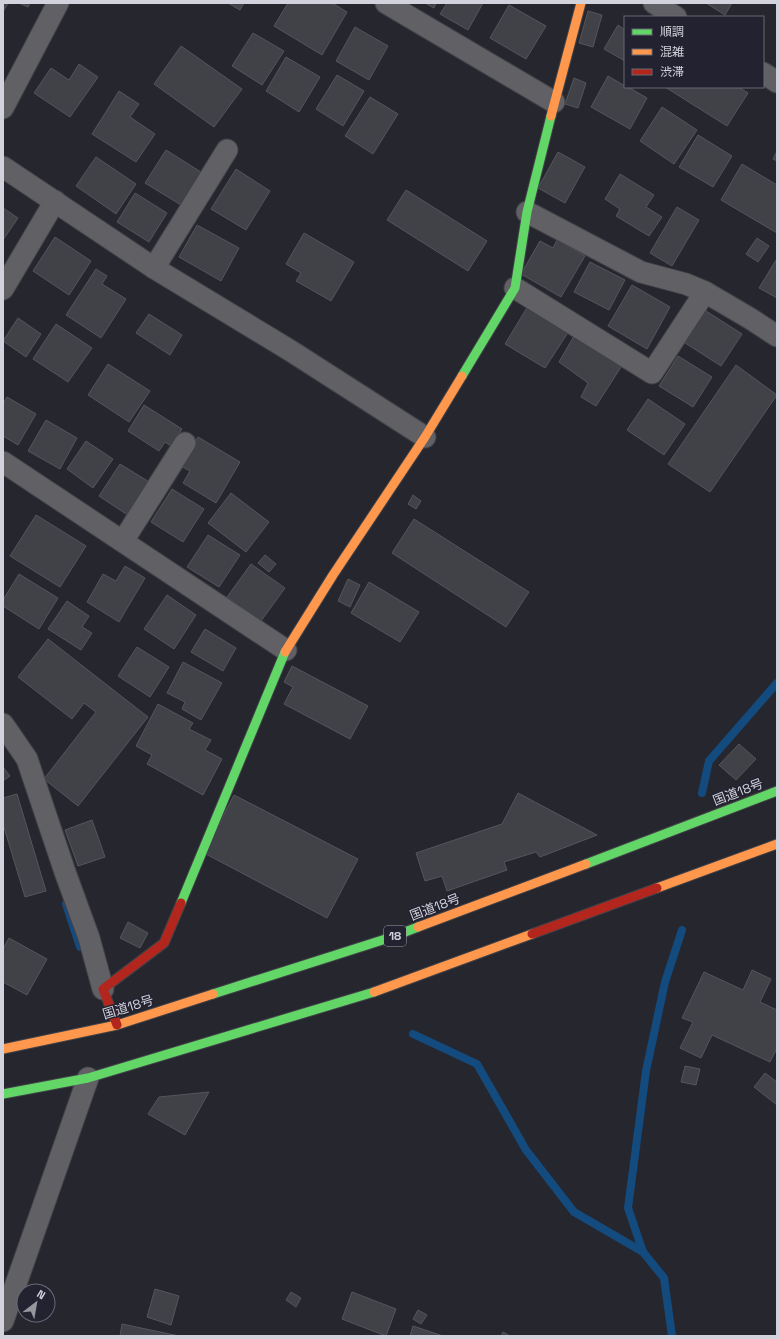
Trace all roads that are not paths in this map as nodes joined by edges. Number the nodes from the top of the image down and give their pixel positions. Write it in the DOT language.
graph roads {
  1 [pos="58,3"];
  2 [pos="386,3"];
  3 [pos="581,3"];
  4 [pos="654,3"];
  5 [pos="674,16"];
  6 [pos="764,74"];
  7 [pos="777,82"];
  8 [pos="554,102"];
  9 [pos="3,108"];
  10 [pos="227,150"];
  11 [pos="3,167"];
  12 [pos="55,201"];
  13 [pos="527,212"];
  14 [pos="154,268"];
  15 [pos="3,288"];
  16 [pos="515,288"];
  17 [pos="705,292"];
  18 [pos="777,336"];
  19 [pos="425,437"];
  20 [pos="185,443"];
  21 [pos="3,462"];
  22 [pos="123,541"];
  23 [pos="286,650"];
  24 [pos="3,724"];
  25 [pos="777,791"];
  26 [pos="777,844"];
  27 [pos="103,989"];
  28 [pos="117,1025"];
  29 [pos="3,1049"];
  30 [pos="88,1078"];
  31 [pos="3,1094"];
  32 [pos="3,1321"];
  1 -- 9 [label="street"];
  2 -- 8 [label="street"];
  3 -- 8 [label="main road"];
  4 -- 5 [label="street"];
  6 -- 7 [label="street"];
  8 -- 13 [label="main road"];
  10 -- 14 [label="street"];
  11 -- 12 [label="street"];
  12 -- 14 [label="street"];
  12 -- 15 [label="street"];
  13 -- 16 [label="main road"];
  13 -- 17 [label="street"];
  14 -- 19 [label="street"];
  16 -- 17 [label="street"];
  16 -- 19 [label="main road"];
  17 -- 18 [label="street"];
  19 -- 23 [label="main road"];
  20 -- 22 [label="street"];
  21 -- 22 [label="street"];
  22 -- 23 [label="street"];
  23 -- 27 [label="main road"];
  24 -- 27 [label="street"];
  25 -- 28 [label="main road, 国道18号 / 18"];
  26 -- 30 [label="main road"];
  27 -- 28 [label="main road"];
  28 -- 29 [label="main road, 国道18号 / 18"];
  30 -- 31 [label="main road"];
  30 -- 32 [label="street"];
}
